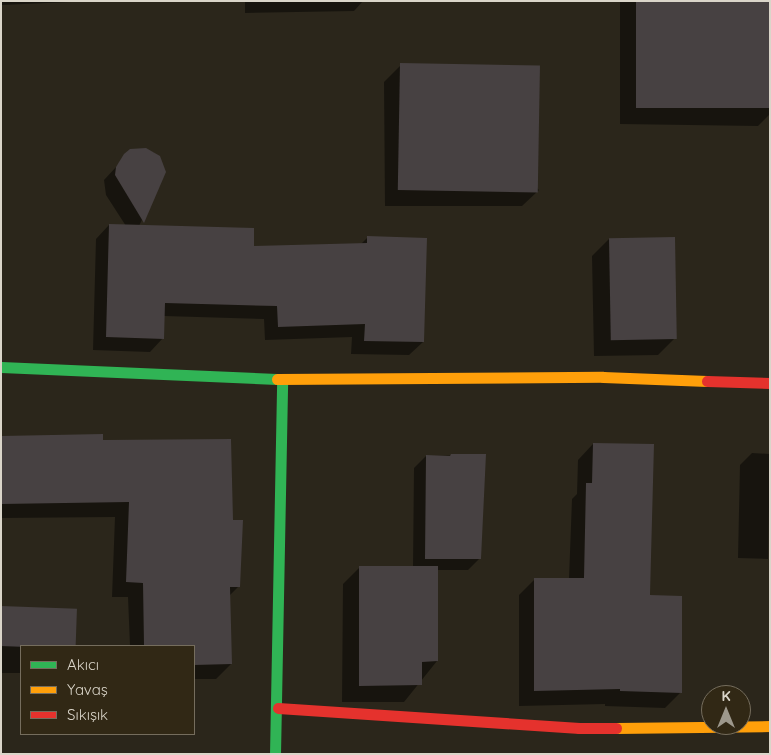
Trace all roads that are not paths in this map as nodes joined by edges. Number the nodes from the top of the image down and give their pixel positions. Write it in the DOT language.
graph roads {
  1 [pos="1,367"];
  2 [pos="282,379"];
  3 [pos="770,383"];
  4 [pos="278,708"];
  5 [pos="770,726"];
  6 [pos="275,754"];
  1 -- 2 [label="street"];
  2 -- 3 [label="street"];
  2 -- 4 [label="street"];
  4 -- 5 [label="street"];
  4 -- 6 [label="street"];
}
